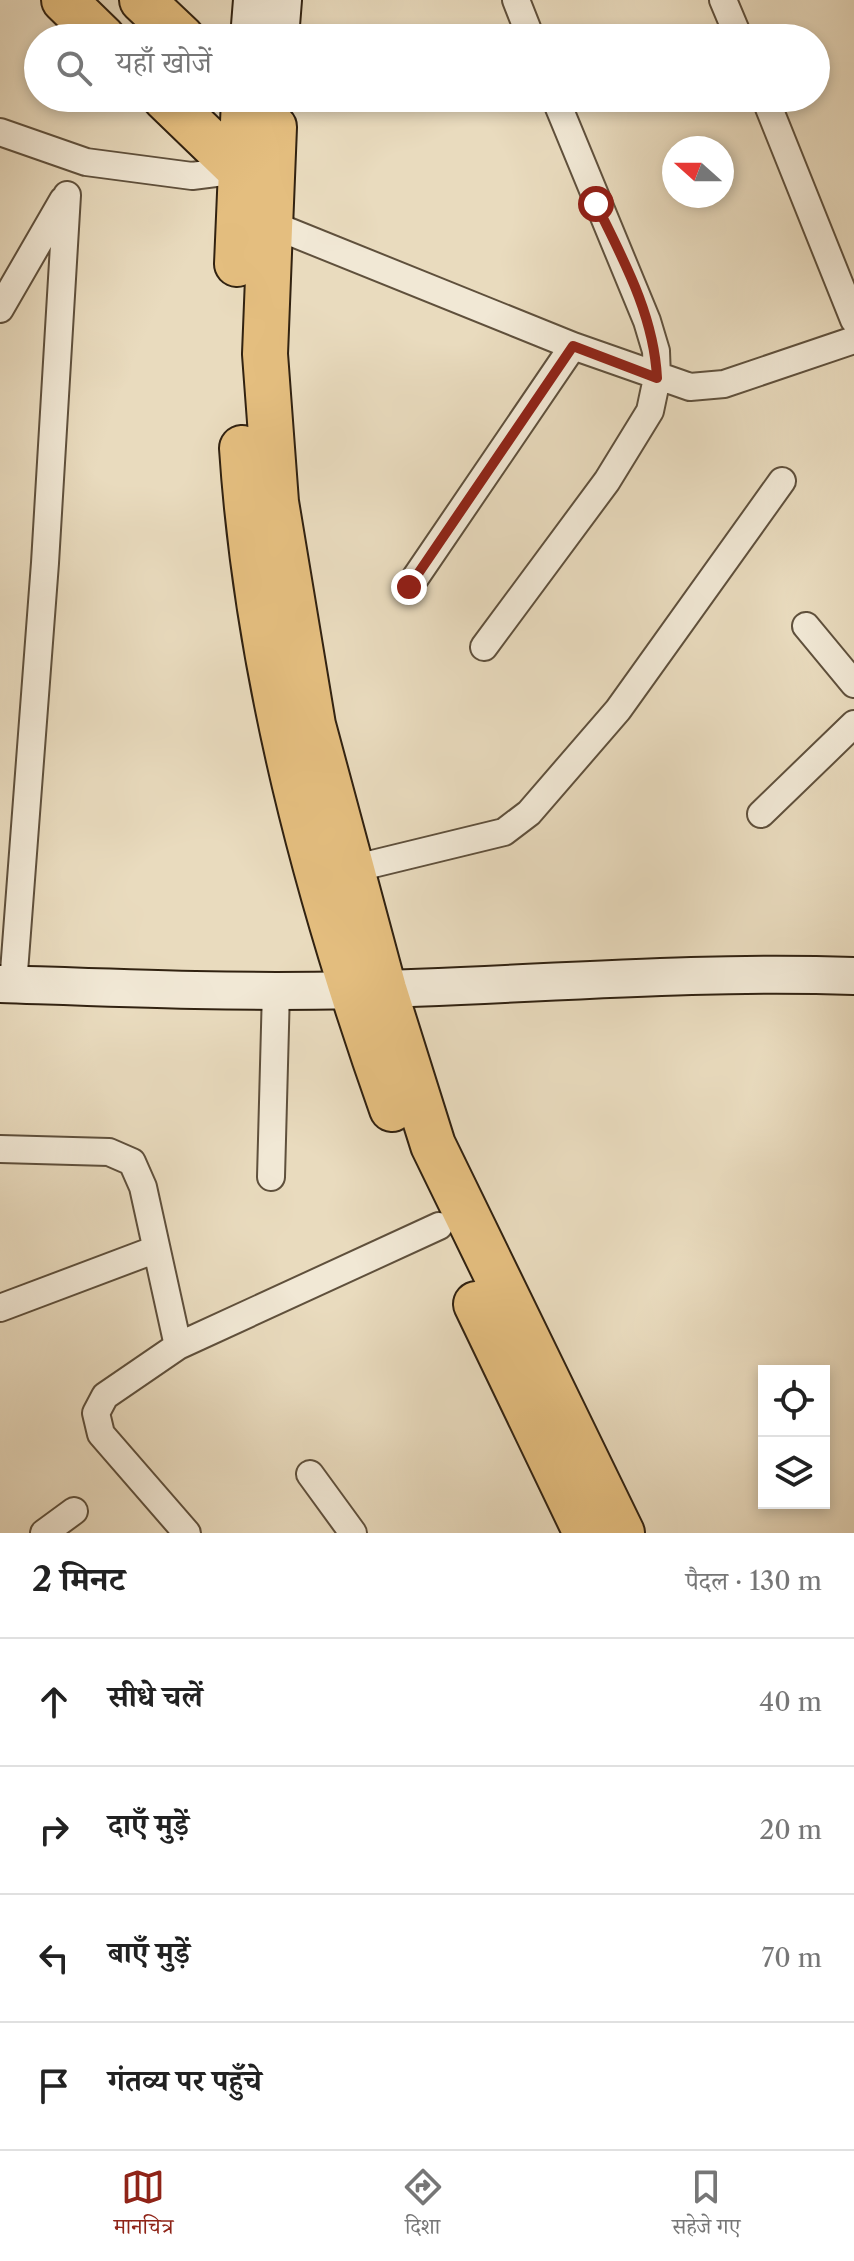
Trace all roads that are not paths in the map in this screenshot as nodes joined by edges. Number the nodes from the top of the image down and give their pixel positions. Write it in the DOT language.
graph roads {
  1 [pos="64,0"];
  2 [pos="142,0"];
  3 [pos="252,0"];
  4 [pos="283,0"];
  5 [pos="516,0"];
  6 [pos="723,0"];
  7 [pos="89,24"];
  8 [pos="167,24"];
  9 [pos="250,24"];
  10 [pos="281,24"];
  11 [pos="525,24"];
  12 [pos="733,24"];
  13 [pos="178,112"];
  14 [pos="257,112"];
  15 [pos="561,112"];
  16 [pos="771,112"];
  17 [pos="0,132"];
  18 [pos="86,162"];
  19 [pos="67,195"];
  20 [pos="259,197"];
  21 [pos="0,309"];
  22 [pos="854,320"];
  23 [pos="854,340"];
  24 [pos="573,346"];
  25 [pos="657,378"];
  26 [pos="782,481"];
  27 [pos="409,587"];
  28 [pos="806,626"];
  29 [pos="484,647"];
  30 [pos="854,684"];
  31 [pos="854,724"];
  32 [pos="761,814"];
  33 [pos="12,826"];
  34 [pos="352,869"];
  35 [pos="854,976"];
  36 [pos="7,984"];
  37 [pos="276,990"];
  38 [pos="367,990"];
  39 [pos="0,1149"];
  40 [pos="271,1177"];
  41 [pos="439,1226"];
  42 [pos="154,1250"];
  43 [pos="0,1308"];
  44 [pos="178,1346"];
  45 [pos="310,1474"];
  46 [pos="74,1511"];
  47 [pos="44,1533"];
  48 [pos="187,1533"];
  49 [pos="353,1533"];
  50 [pos="586,1533"];
  51 [pos="622,1533"];
  1 -- 7 [label="highway"];
  2 -- 8 [label="highway"];
  3 -- 9 [label="street"];
  4 -- 10 [label="street"];
  5 -- 11 [label="street"];
  6 -- 12 [label="street"];
  13 -- 20 [label="highway"];
  14 -- 20 [label="highway"];
  15 -- 25 [label="street"];
  16 -- 22 [label="street"];
  17 -- 18 [label="street"];
  18 -- 19 [label="street"];
  18 -- 20 [label="street"];
  19 -- 21 [label="street"];
  19 -- 33 [label="street"];
  20 -- 24 [label="street"];
  20 -- 34 [label="highway"];
  20 -- 38 [label="highway"];
  23 -- 25 [label="street"];
  24 -- 25 [label="street"];
  24 -- 27 [label="street"];
  25 -- 29 [label="street"];
  26 -- 34 [label="street"];
  28 -- 30 [label="street"];
  31 -- 32 [label="street"];
  33 -- 36 [label="street"];
  34 -- 38 [label="highway"];
  35 -- 38 [label="street"];
  36 -- 37 [label="street"];
  37 -- 38 [label="street"];
  37 -- 40 [label="street"];
  38 -- 41 [label="highway"];
  38 -- 51 [label="highway"];
  39 -- 42 [label="street"];
  41 -- 44 [label="street"];
  41 -- 50 [label="highway"];
  42 -- 43 [label="street"];
  42 -- 44 [label="street"];
  44 -- 48 [label="street"];
  45 -- 49 [label="street"];
  46 -- 47 [label="street"];
}
